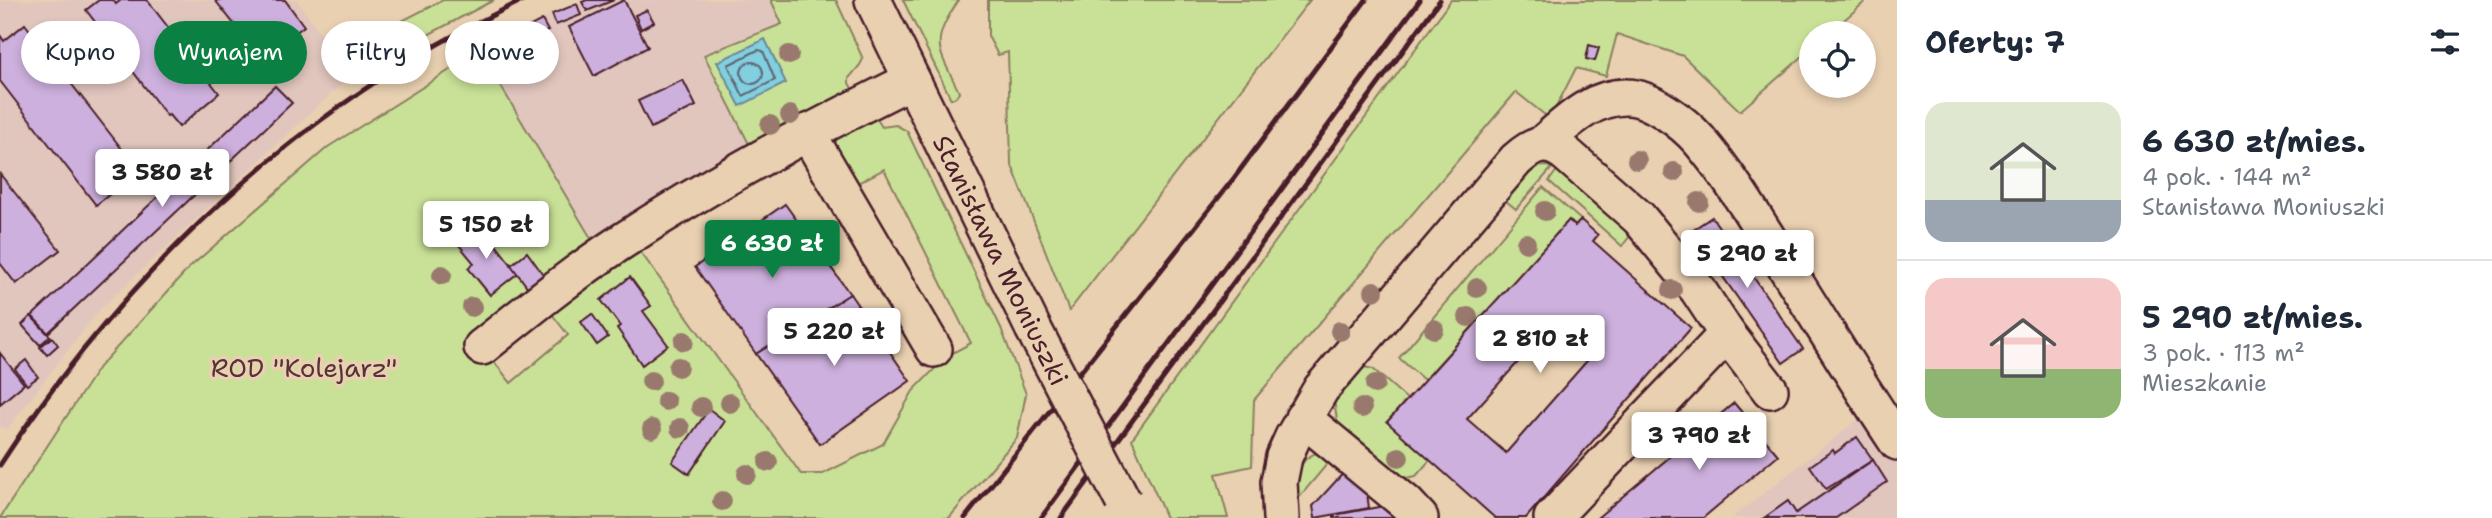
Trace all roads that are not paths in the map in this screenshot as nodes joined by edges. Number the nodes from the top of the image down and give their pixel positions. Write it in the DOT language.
graph roads {
  1 [pos="873,0"];
  2 [pos="912,80"];
  3 [pos="807,132"];
  4 [pos="1541,145"];
  5 [pos="1727,334"];
  6 [pos="481,347"];
  7 [pos="934,349"];
  8 [pos="1770,390"];
  9 [pos="1303,418"];
  10 [pos="1897,442"];
  11 [pos="1127,510"];
  12 [pos="1281,518"];
  13 [pos="1420,518"];
  14 [pos="1552,518"];
  1 -- 2 [label="street, Stanisława Moniuszki"];
  2 -- 3 [label="street"];
  2 -- 11 [label="street, Stanisława Moniuszki, bridge"];
  3 -- 6 [label="street"];
  3 -- 7 [label="street"];
  4 -- 5 [label="street"];
  4 -- 9 [label="street"];
  4 -- 10 [label="street"];
  5 -- 8 [label="street"];
  5 -- 14 [label="street"];
  9 -- 12 [label="street"];
  9 -- 13 [label="street"];
}
